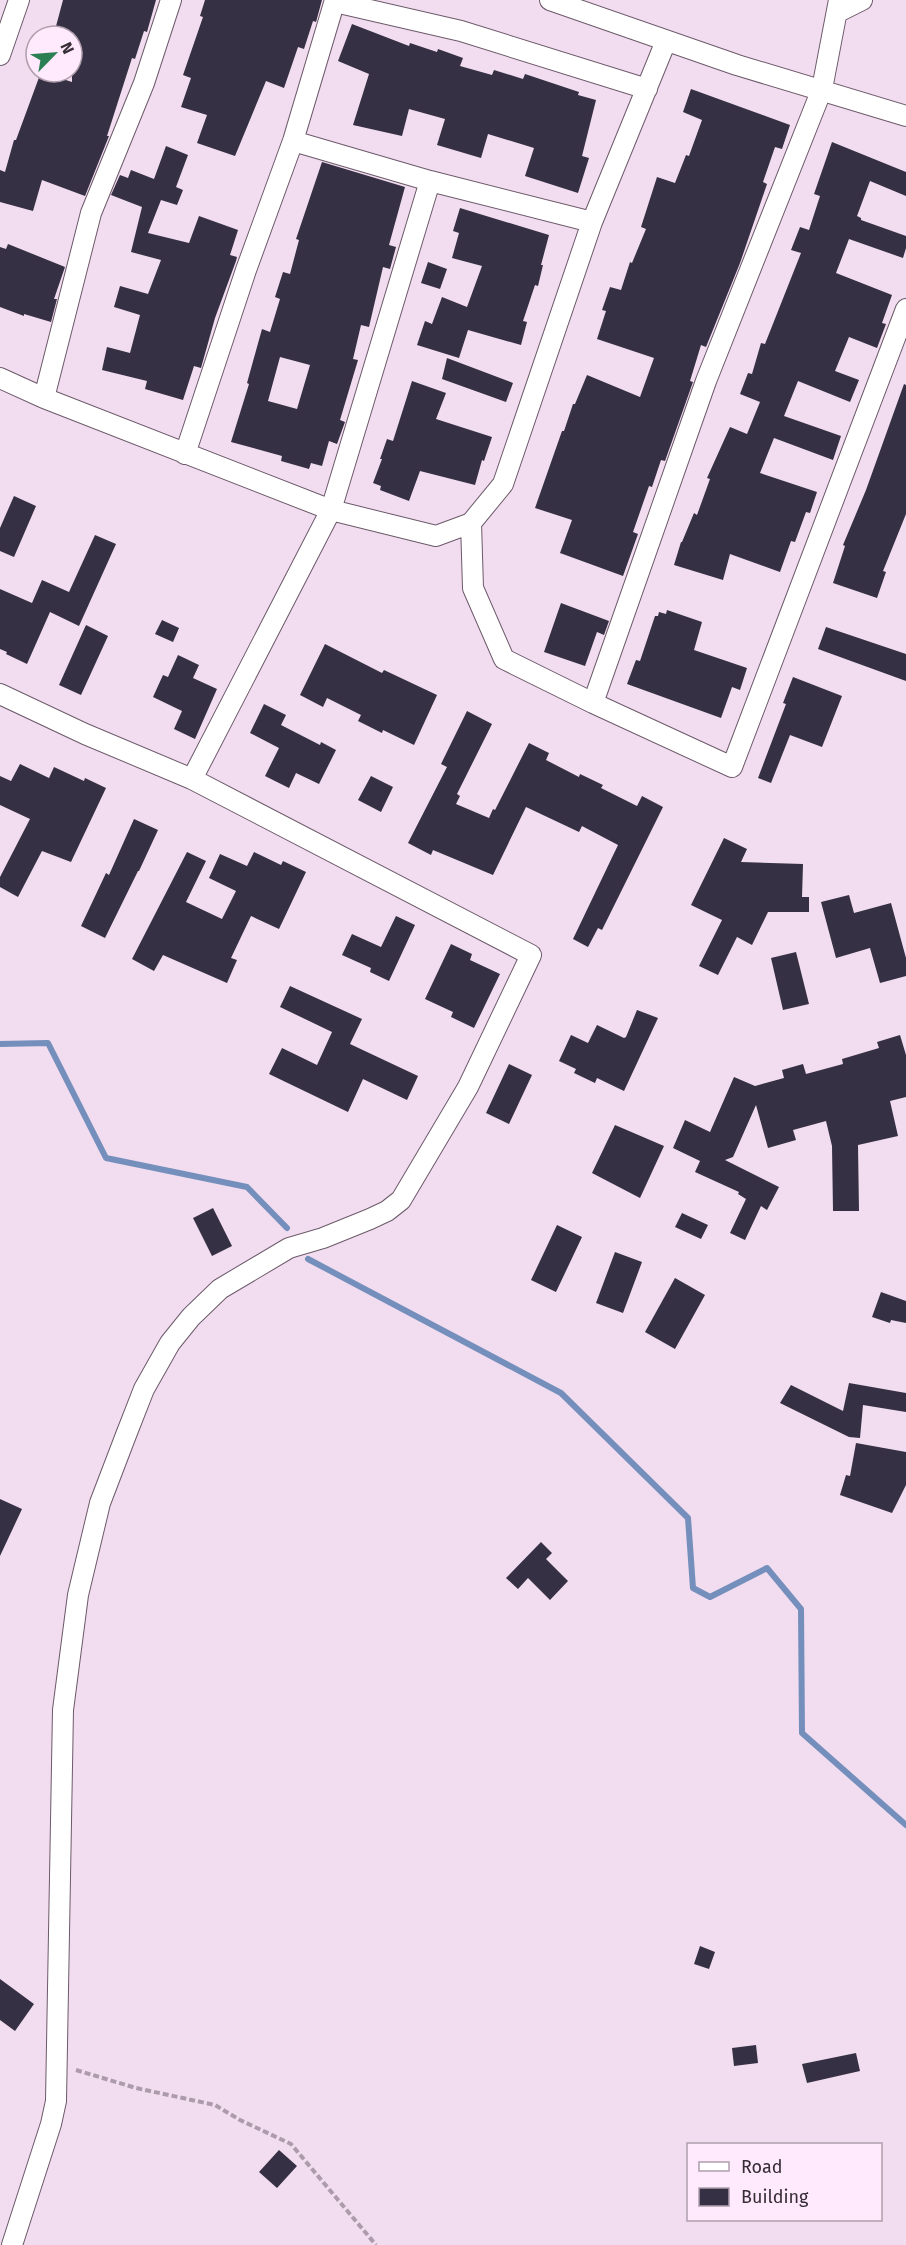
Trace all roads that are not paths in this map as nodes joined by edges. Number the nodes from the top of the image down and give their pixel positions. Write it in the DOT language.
graph roads {
  1 [pos="19,0"];
  2 [pos="171,0"];
  3 [pos="550,0"];
  4 [pos="862,0"];
  5 [pos="335,1"];
  6 [pos="838,6"];
  7 [pos="666,41"];
  8 [pos="0,55"];
  9 [pos="822,89"];
  10 [pos="647,90"];
  11 [pos="906,116"];
  12 [pos="293,141"];
  13 [pos="430,181"];
  14 [pos="592,222"];
  15 [pos="906,309"];
  16 [pos="0,378"];
  17 [pos="44,398"];
  18 [pos="185,454"];
  19 [pos="331,510"];
  20 [pos="471,523"];
  21 [pos="0,694"];
  22 [pos="593,703"];
  23 [pos="192,779"];
  24 [pos="12,2245"];
  1 -- 8 [label="street"];
  2 -- 17 [label="street"];
  3 -- 7 [label="street"];
  4 -- 6 [label="street"];
  5 -- 10 [label="street"];
  5 -- 12 [label="street"];
  6 -- 9 [label="street"];
  7 -- 9 [label="street"];
  7 -- 10 [label="street"];
  9 -- 11 [label="street"];
  9 -- 22 [label="street"];
  10 -- 14 [label="street"];
  12 -- 13 [label="street"];
  12 -- 18 [label="street"];
  13 -- 14 [label="street"];
  13 -- 19 [label="street"];
  14 -- 20 [label="street"];
  15 -- 22 [label="street"];
  16 -- 17 [label="street"];
  17 -- 18 [label="street"];
  18 -- 19 [label="street"];
  19 -- 20 [label="street"];
  19 -- 23 [label="street"];
  20 -- 22 [label="street"];
  21 -- 23 [label="street"];
  23 -- 24 [label="street"];
}
